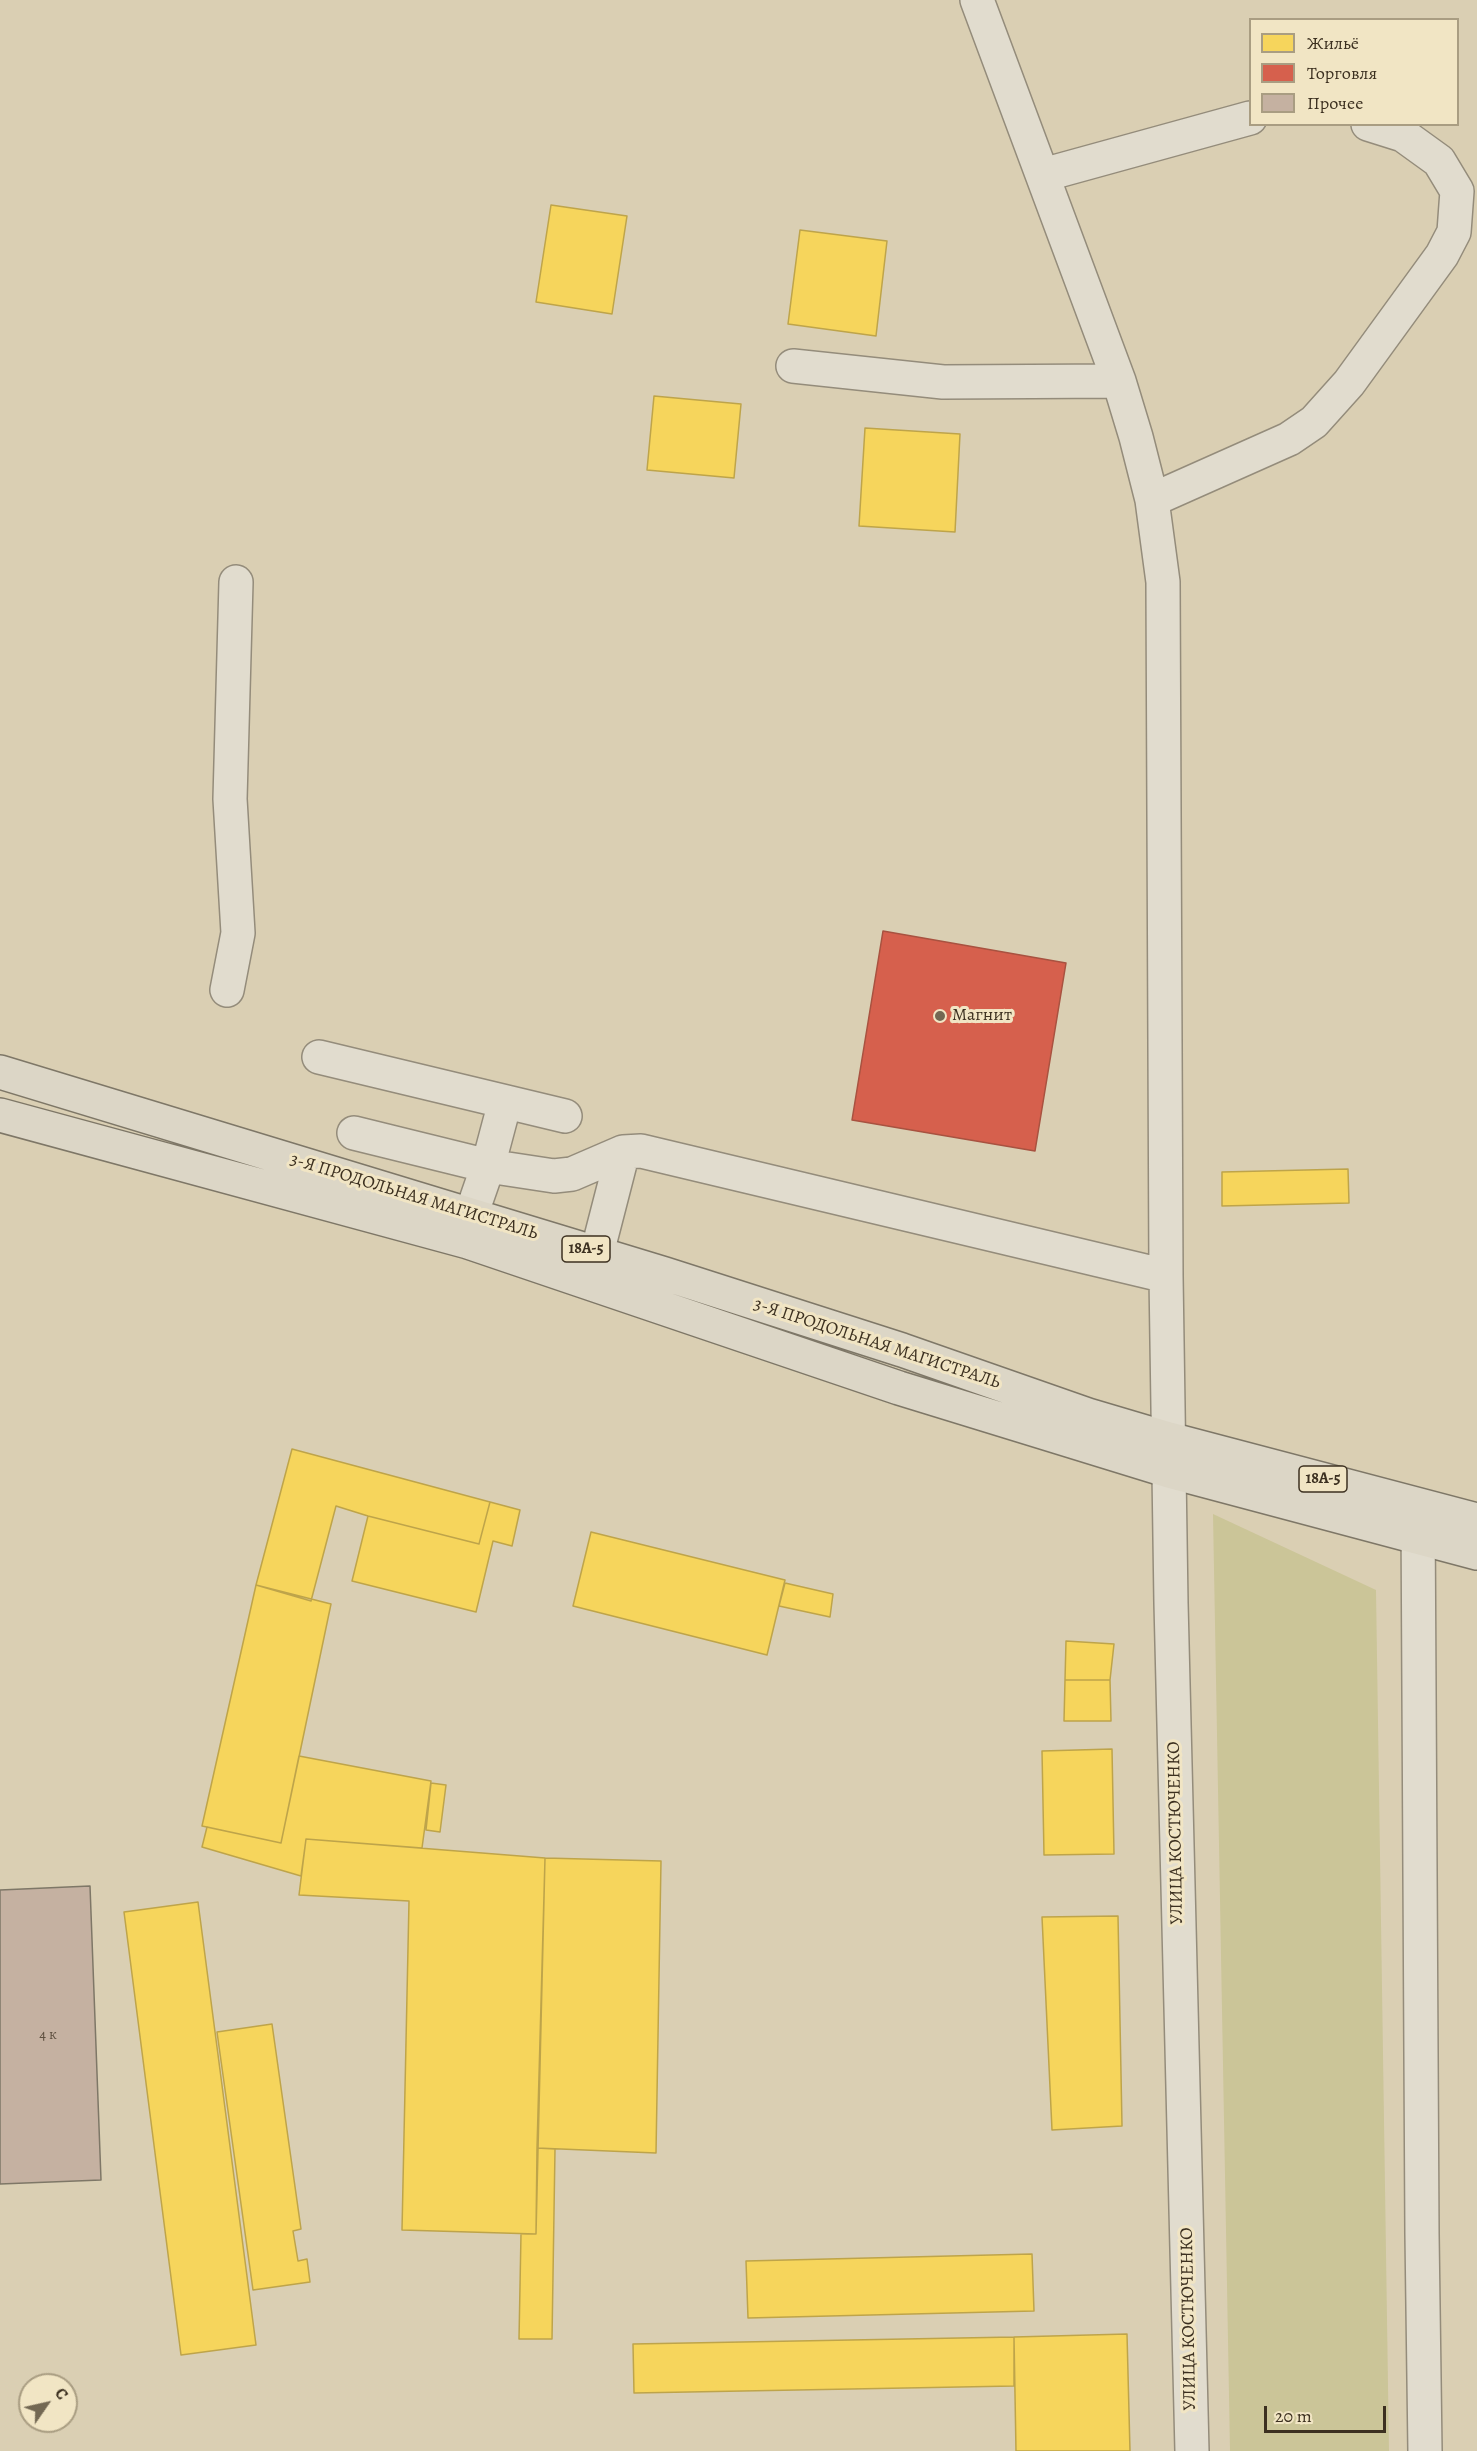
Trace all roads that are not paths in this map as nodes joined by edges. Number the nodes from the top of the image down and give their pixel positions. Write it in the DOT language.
graph roads {
  1 [pos="976,0"];
  2 [pos="1249,119"];
  3 [pos="1374,126"];
  4 [pos="1043,175"];
  5 [pos="793,366"];
  6 [pos="1119,381"];
  7 [pos="1152,500"];
  8 [pos="236,582"];
  9 [pos="227,990"];
  10 [pos="319,1057"];
  11 [pos="0,1072"];
  12 [pos="505,1102"];
  13 [pos="0,1115"];
  14 [pos="565,1116"];
  15 [pos="354,1133"];
  16 [pos="623,1152"];
  17 [pos="488,1166"];
  18 [pos="471,1215"];
  19 [pos="597,1252"];
  20 [pos="1166,1276"];
  21 [pos="1169,1439"];
  22 [pos="1169,1471"];
  23 [pos="1418,1504"];
  24 [pos="1477,1520"];
  25 [pos="1418,1537"];
  26 [pos="1477,1553"];
  27 [pos="1192,2451"];
  28 [pos="1425,2451"];
  1 -- 4 [label="street, УЛИЦА КОСТЮЧЕНКО"];
  2 -- 4 [label="street"];
  3 -- 7 [label="street"];
  4 -- 6 [label="street, УЛИЦА КОСТЮЧЕНКО"];
  5 -- 6 [label="street"];
  6 -- 7 [label="street, УЛИЦА КОСТЮЧЕНКО"];
  7 -- 20 [label="street, УЛИЦА КОСТЮЧЕНКО"];
  8 -- 9 [label="street"];
  10 -- 12 [label="street"];
  11 -- 18 [label="highway, 3-Я ПРОДОЛЬНАЯ МАГИСТРАЛЬ / 18А-5"];
  12 -- 14 [label="street"];
  12 -- 17 [label="street"];
  13 -- 22 [label="highway, 3-Я ПРОДОЛЬНАЯ МАГИСТРАЛЬ / 18А-5"];
  15 -- 17 [label="street"];
  16 -- 17 [label="street"];
  16 -- 19 [label="street"];
  16 -- 20 [label="street"];
  17 -- 18 [label="street"];
  18 -- 19 [label="highway, 3-Я ПРОДОЛЬНАЯ МАГИСТРАЛЬ / 18А-5"];
  19 -- 21 [label="highway, 3-Я ПРОДОЛЬНАЯ МАГИСТРАЛЬ / 18А-5"];
  20 -- 21 [label="street, УЛИЦА КОСТЮЧЕНКО"];
  21 -- 22 [label="street, УЛИЦА КОСТЮЧЕНКО"];
  21 -- 23 [label="highway, 18А-5"];
  22 -- 25 [label="highway, 18А-5"];
  22 -- 27 [label="street, УЛИЦА КОСТЮЧЕНКО"];
  23 -- 24 [label="highway, 18А-5"];
  23 -- 25 [label="street"];
  25 -- 26 [label="highway, 18А-5"];
  25 -- 28 [label="street"];
}
